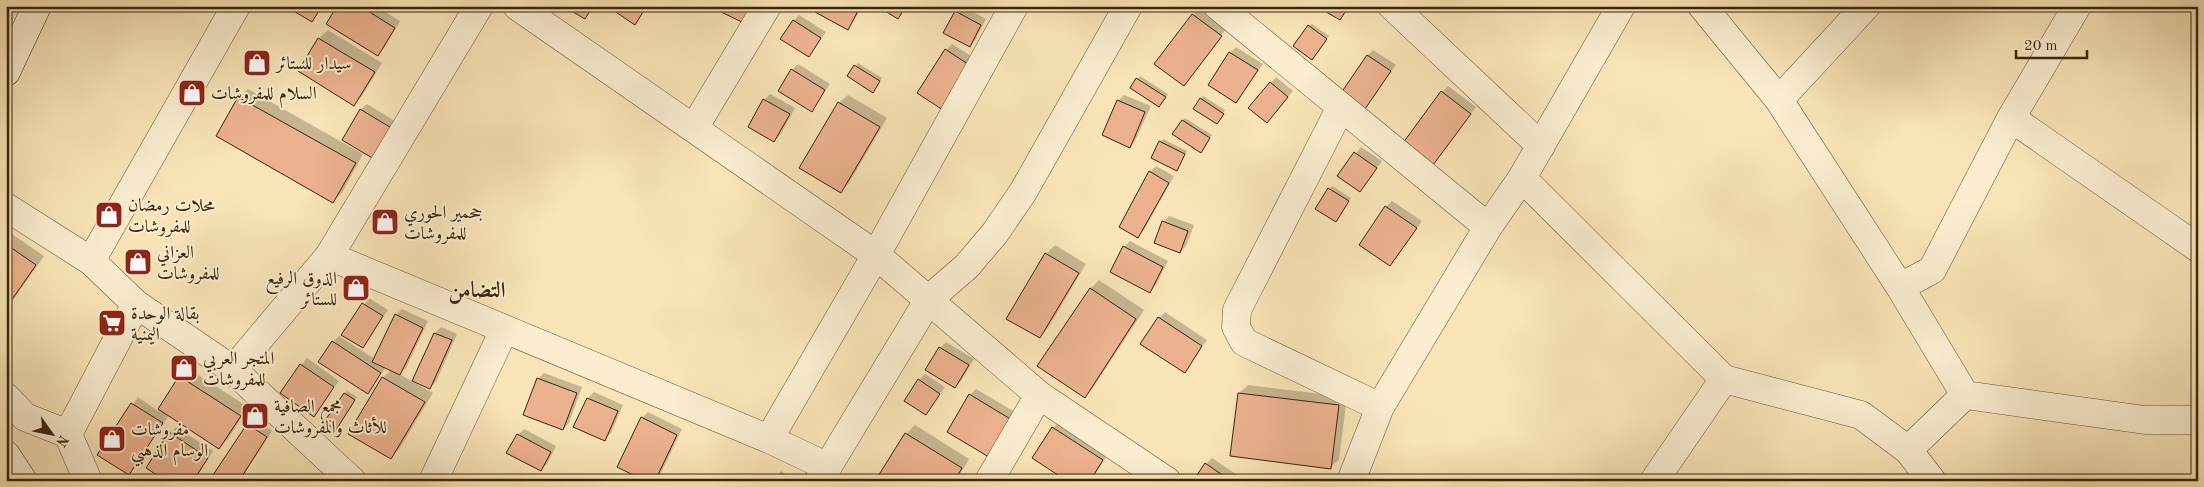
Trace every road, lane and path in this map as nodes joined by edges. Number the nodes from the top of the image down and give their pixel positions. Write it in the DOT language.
graph roads {
  1 [pos="37,6"];
  2 [pos="236,6"];
  3 [pos="479,6"];
  4 [pos="518,6"];
  5 [pos="767,6"];
  6 [pos="1014,6"];
  7 [pos="1128,6"];
  8 [pos="1218,6"];
  9 [pos="1392,6"];
  10 [pos="1621,6"];
  11 [pos="1702,6"];
  12 [pos="1866,6"];
  13 [pos="2077,6"];
  14 [pos="6,72"];
  15 [pos="1779,100"];
  16 [pos="1341,107"];
  17 [pos="2011,118"];
  18 [pos="694,128"];
  19 [pos="1541,146"];
  20 [pos="1522,178"];
  21 [pos="6,207"];
  22 [pos="1488,227"];
  23 [pos="2198,248"];
  24 [pos="876,255"];
  25 [pos="329,256"];
  26 [pos="91,261"];
  27 [pos="1900,287"];
  28 [pos="929,299"];
  29 [pos="136,304"];
  30 [pos="504,330"];
  31 [pos="233,370"];
  32 [pos="1724,379"];
  33 [pos="1039,395"];
  34 [pos="1965,395"];
  35 [pos="6,397"];
  36 [pos="1380,407"];
  37 [pos="2198,420"];
  38 [pos="68,434"];
  39 [pos="768,438"];
  40 [pos="1908,450"];
  41 [pos="6,455"];
  42 [pos="823,474"];
  43 [pos="343,478"];
  44 [pos="1658,479"];
  45 [pos="23,481"];
  46 [pos="88,481"];
  47 [pos="433,481"];
  48 [pos="989,481"];
  49 [pos="1168,481"];
  50 [pos="1351,481"];
  51 [pos="1932,481"];
  1 -- 14 [label="street"];
  2 -- 26 [label="street"];
  3 -- 25 [label="street"];
  4 -- 18 [label="street"];
  5 -- 18 [label="street"];
  6 -- 24 [label="street"];
  7 -- 28 [label="street"];
  8 -- 16 [label="street"];
  9 -- 19 [label="street"];
  10 -- 19 [label="street"];
  11 -- 15 [label="street"];
  12 -- 15 [label="street"];
  13 -- 17 [label="street"];
  15 -- 27 [label="street"];
  16 -- 22 [label="street"];
  16 -- 36 [label="street"];
  17 -- 23 [label="street"];
  17 -- 27 [label="street"];
  18 -- 24 [label="street"];
  19 -- 20 [label="street"];
  20 -- 22 [label="street"];
  20 -- 32 [label="street"];
  21 -- 26 [label="street"];
  22 -- 36 [label="street"];
  24 -- 28 [label="street"];
  24 -- 39 [label="street"];
  25 -- 30 [label="street"];
  25 -- 31 [label="street"];
  26 -- 29 [label="street"];
  27 -- 34 [label="street"];
  28 -- 33 [label="street"];
  28 -- 42 [label="street"];
  29 -- 31 [label="street"];
  29 -- 38 [label="street"];
  30 -- 39 [label="street"];
  30 -- 47 [label="street"];
  31 -- 43 [label="street"];
  32 -- 40 [label="street"];
  32 -- 44 [label="street"];
  33 -- 48 [label="street"];
  33 -- 49 [label="street"];
  34 -- 37 [label="street"];
  34 -- 40 [label="street"];
  35 -- 38 [label="street"];
  36 -- 50 [label="street"];
  38 -- 46 [label="street"];
  39 -- 42 [label="street"];
  40 -- 51 [label="street"];
  41 -- 45 [label="street"];
}
